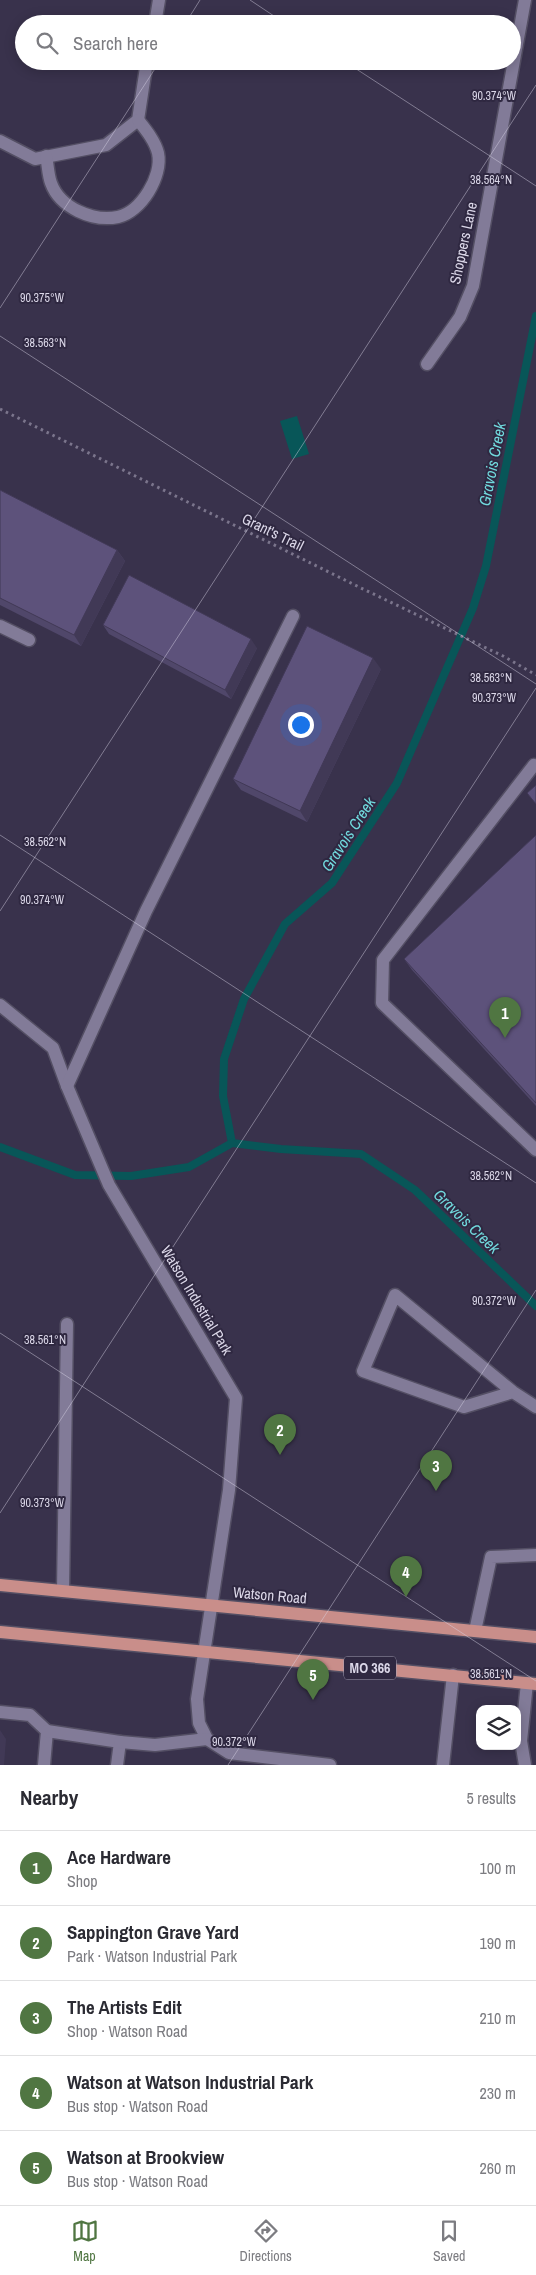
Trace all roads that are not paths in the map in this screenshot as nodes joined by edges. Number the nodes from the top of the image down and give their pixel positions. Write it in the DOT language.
graph roads {
  1 [pos="159,0"];
  2 [pos="525,0"];
  3 [pos="156,15"];
  4 [pos="521,22"];
  5 [pos="146,70"];
  6 [pos="512,70"];
  7 [pos="138,120"];
  8 [pos="0,141"];
  9 [pos="46,156"];
  10 [pos="427,364"];
  11 [pos="293,616"];
  12 [pos="0,626"];
  13 [pos="29,640"];
  14 [pos="536,766"];
  15 [pos="0,1005"];
  16 [pos="66,1086"];
  17 [pos="536,1150"];
  18 [pos="67,1324"];
  19 [pos="513,1392"];
  20 [pos="536,1407"];
  21 [pos="536,1555"];
  22 [pos="0,1584"];
  23 [pos="63,1591"];
  24 [pos="212,1606"];
  25 [pos="475,1631"];
  26 [pos="0,1632"];
  27 [pos="536,1637"];
  28 [pos="204,1652"];
  29 [pos="453,1675"];
  30 [pos="532,1684"];
  31 [pos="0,1712"];
  32 [pos="47,1731"];
  33 [pos="207,1740"];
  34 [pos="120,1742"];
  35 [pos="44,1765"];
  36 [pos="117,1765"];
  37 [pos="330,1765"];
  38 [pos="443,1765"];
  39 [pos="525,1765"];
  1 -- 3 [label="street"];
  2 -- 4 [label="street, Shoppers Lane"];
  5 -- 7 [label="street"];
  6 -- 10 [label="street, Shoppers Lane"];
  7 -- 9 [label="street"];
  7 -- 9 [label="street"];
  8 -- 9 [label="street"];
  11 -- 16 [label="street"];
  12 -- 13 [label="street"];
  14 -- 17 [label="street"];
  15 -- 16 [label="street, Watson Industrial Park"];
  16 -- 24 [label="street, Watson Industrial Park"];
  18 -- 23 [label="street"];
  19 -- 19 [label="street"];
  19 -- 20 [label="street"];
  21 -- 25 [label="street"];
  22 -- 23 [label="main road, Watson Road"];
  23 -- 24 [label="main road, Watson Road"];
  24 -- 25 [label="main road, Watson Road"];
  24 -- 28 [label="street, Watson Industrial Park"];
  25 -- 27 [label="main road, Watson Road"];
  26 -- 28 [label="main road, MO 366"];
  28 -- 29 [label="main road, MO 366"];
  28 -- 33 [label="street, Watson Industrial Park"];
  29 -- 30 [label="main road, MO 366"];
  29 -- 38 [label="street"];
  30 -- 39 [label="street"];
  31 -- 32 [label="street"];
  32 -- 34 [label="street"];
  32 -- 35 [label="street"];
  33 -- 34 [label="street"];
  33 -- 37 [label="street"];
  34 -- 36 [label="street"];
}
